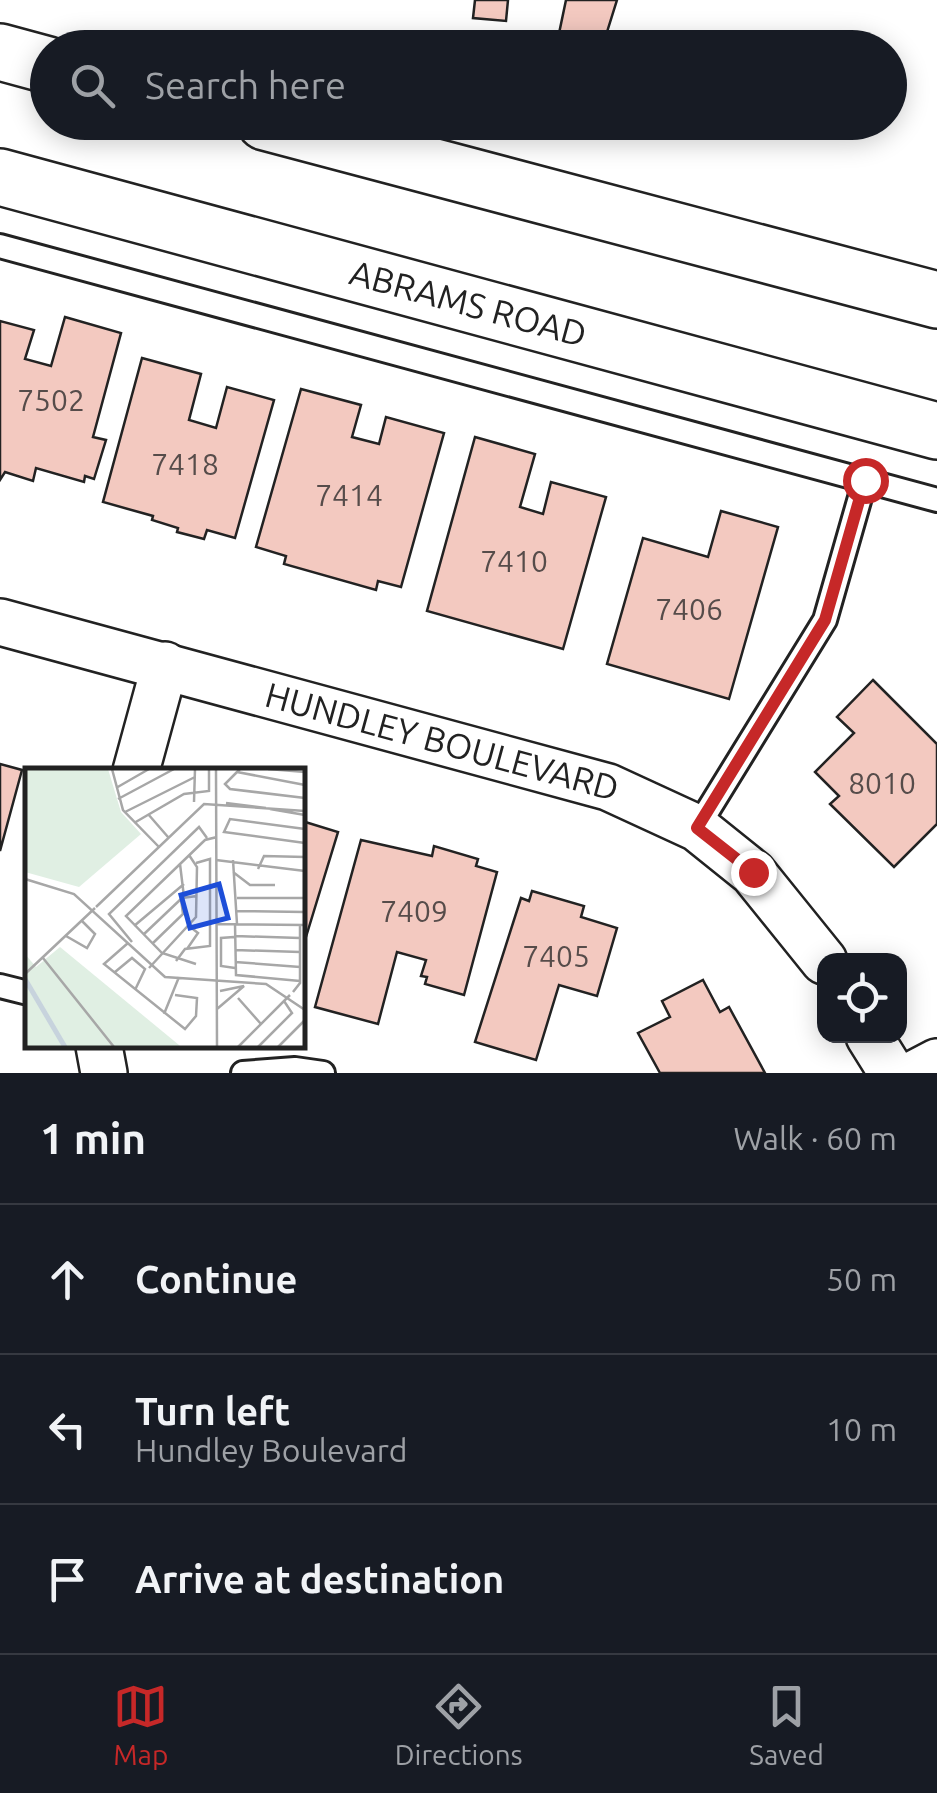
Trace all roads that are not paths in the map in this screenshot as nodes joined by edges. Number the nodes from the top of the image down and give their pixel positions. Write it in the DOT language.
graph roads {
  1 [pos="0,52"];
  2 [pos="30,60"];
  3 [pos="333,140"];
  4 [pos="0,176"];
  5 [pos="0,246"];
  6 [pos="937,300"];
  7 [pos="937,431"];
  8 [pos="865,480"];
  9 [pos="937,500"];
  10 [pos="0,622"];
  11 [pos="164,665"];
  12 [pos="137,768"];
  13 [pos="697,828"];
  14 [pos="818,953"];
  15 [pos="0,986"];
  16 [pos="25,993"];
  17 [pos="873,1043"];
  18 [pos="99,1048"];
  19 [pos="937,1062"];
  20 [pos="104,1073"];
  21 [pos="243,1073"];
  22 [pos="323,1073"];
  23 [pos="892,1073"];
  24 [pos="916,1073"];
  1 -- 2 [label="main road"];
  3 -- 6 [label="main road"];
  4 -- 7 [label="main road, ABRAMS ROAD"];
  5 -- 8 [label="lane"];
  8 -- 9 [label="lane"];
  8 -- 13 [label="lane"];
  10 -- 11 [label="street, HUNDLEY BOULEVARD"];
  11 -- 12 [label="street"];
  11 -- 13 [label="street, HUNDLEY BOULEVARD"];
  13 -- 14 [label="street, HUNDLEY BOULEVARD"];
  15 -- 16 [label="lane"];
  17 -- 23 [label="street"];
  18 -- 20 [label="street"];
  19 -- 24 [label="street"];
  21 -- 22 [label="lane"];
}
